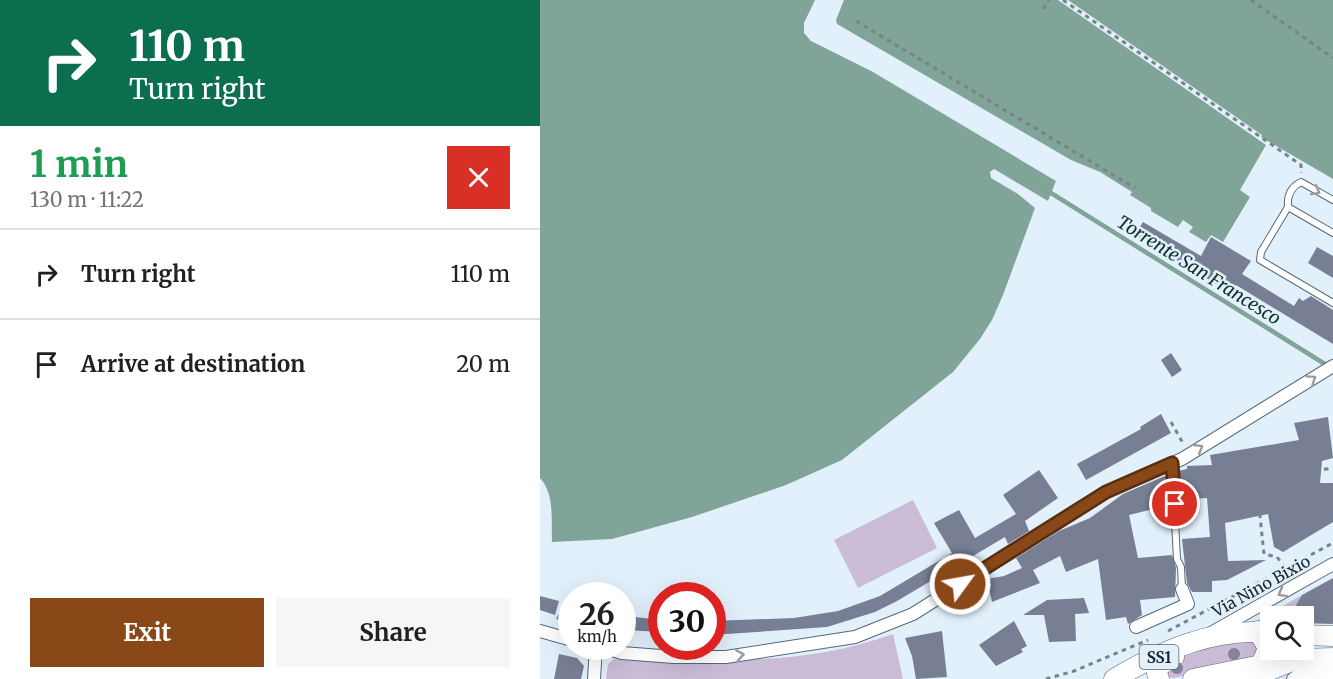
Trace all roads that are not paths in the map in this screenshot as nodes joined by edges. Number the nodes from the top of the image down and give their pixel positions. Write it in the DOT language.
graph roads {
  1 [pos="1333,200"];
  2 [pos="1288,207"];
  3 [pos="1333,233"];
  4 [pos="1333,303"];
  5 [pos="1333,366"];
  6 [pos="1172,463"];
  7 [pos="1333,564"];
  8 [pos="1182,589"];
  9 [pos="1136,627"];
  10 [pos="540,631"];
  11 [pos="1260,632"];
  12 [pos="1314,635"];
  13 [pos="558,636"];
  14 [pos="1333,636"];
  15 [pos="1205,637"];
  16 [pos="1333,645"];
  17 [pos="1314,646"];
  18 [pos="636,654"];
  19 [pos="1333,658"];
  20 [pos="596,660"];
  21 [pos="1264,660"];
  22 [pos="1289,668"];
  23 [pos="1333,674"];
  24 [pos="594,679"];
  25 [pos="1114,679"];
  26 [pos="1159,679"];
  27 [pos="1193,679"];
  28 [pos="1225,679"];
  2 -- 1 [label="lane, one-way"];
  2 -- 3 [label="lane"];
  2 -- 4 [label="lane"];
  6 -- 5 [label="street, one-way"];
  6 -- 8 [label="lane"];
  18 -- 6 [label="street, one-way"];
  7 -- 15 [label="street, Via Nino Bixio, one-way"];
  8 -- 9 [label="street"];
  10 -- 13 [label="street"];
  11 -- 15 [label="main road, SS1"];
  12 -- 14 [label="main road"];
  15 -- 25 [label="main road, SS1"];
  15 -- 26 [label="main road"];
  16 -- 17 [label="main road"];
  19 -- 22 [label="main road"];
  20 -- 24 [label="street"];
  21 -- 27 [label="main road"];
  22 -- 23 [label="street"];
  22 -- 28 [label="main road"];
}
